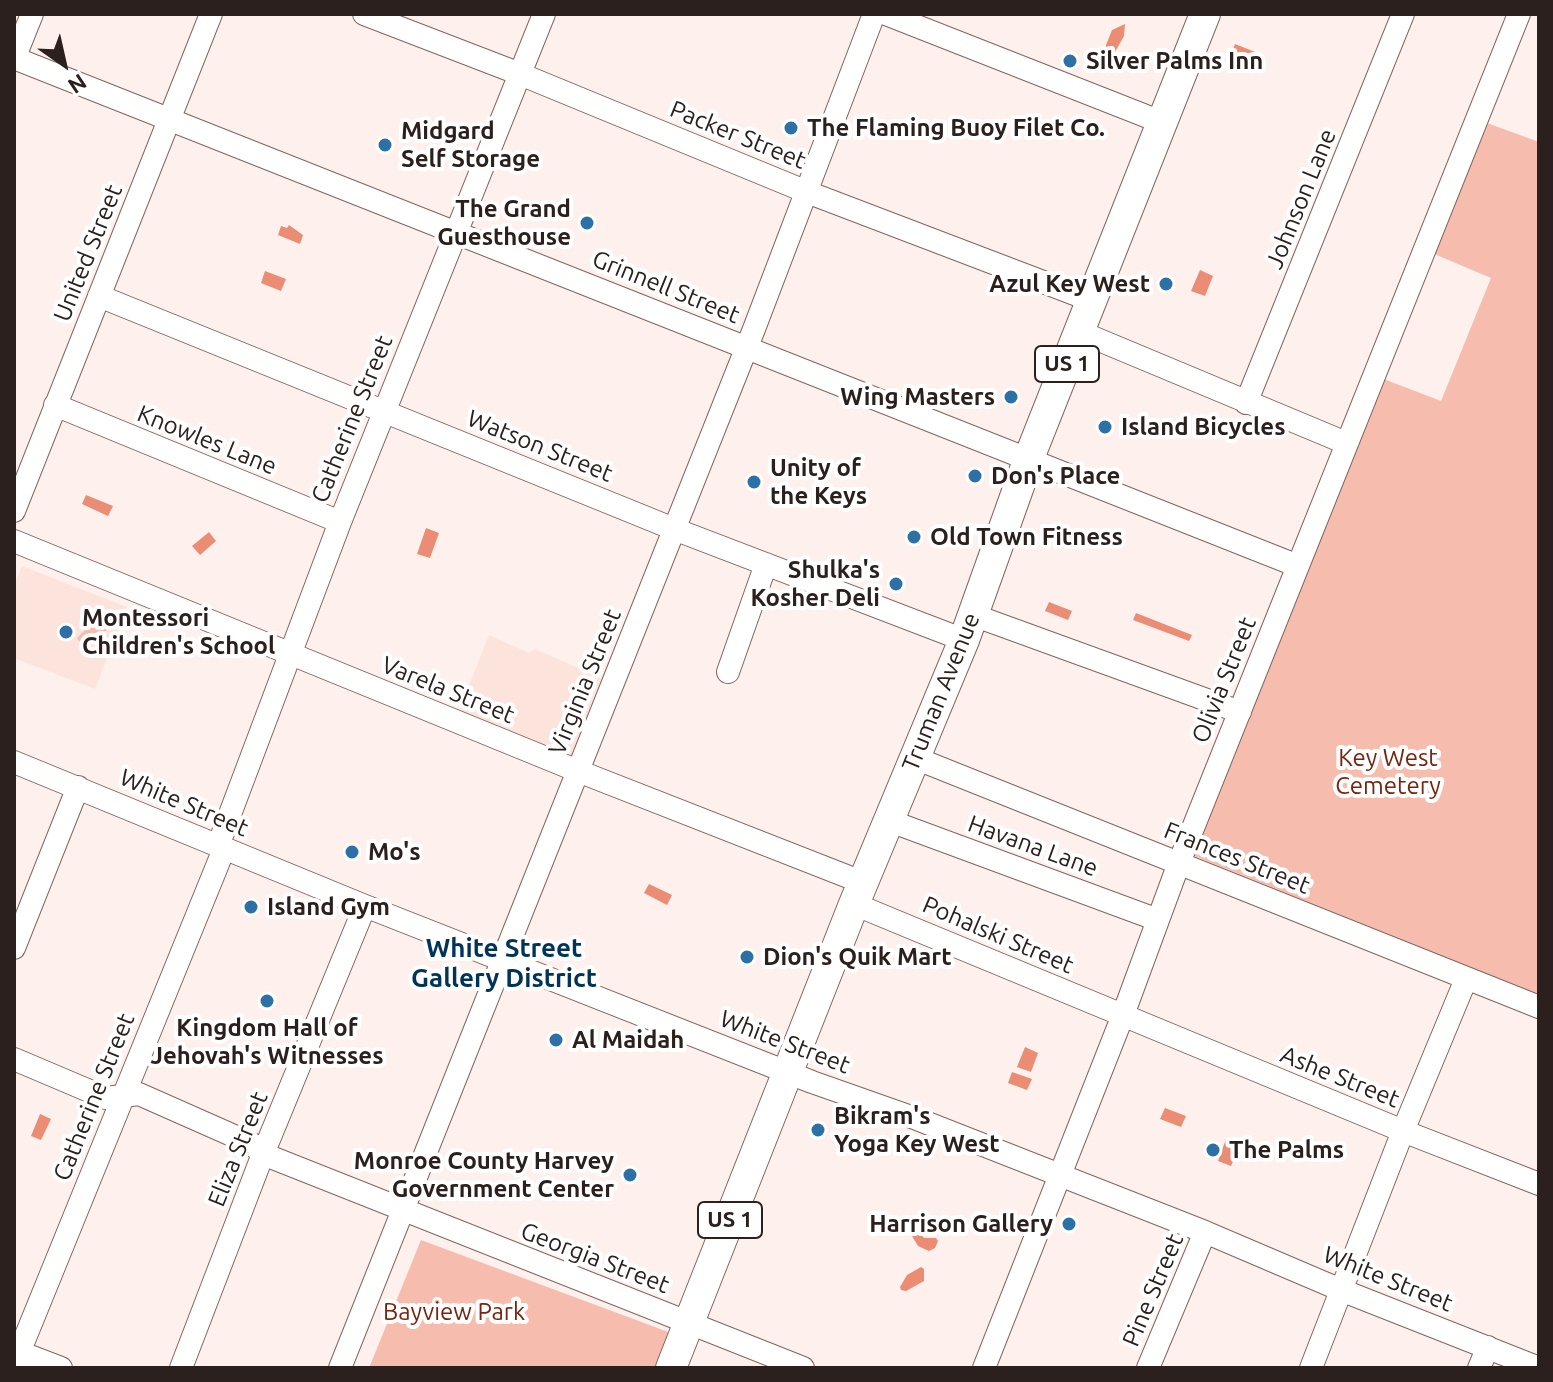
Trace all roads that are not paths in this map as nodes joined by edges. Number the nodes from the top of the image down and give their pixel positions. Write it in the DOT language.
graph roads {
  1 [pos="32,14"];
  2 [pos="211,14"];
  3 [pos="364,14"];
  4 [pos="544,14"];
  5 [pos="874,14"];
  6 [pos="886,14"];
  7 [pos="1205,14"];
  8 [pos="1403,14"];
  9 [pos="1519,14"];
  10 [pos="14,58"];
  11 [pos="520,74"];
  12 [pos="169,120"];
  13 [pos="1161,122"];
  14 [pos="807,192"];
  15 [pos="455,231"];
  16 [pos="99,296"];
  17 [pos="1093,301"];
  18 [pos="1080,332"];
  19 [pos="746,347"];
  20 [pos="1246,403"];
  21 [pos="55,405"];
  22 [pos="384,410"];
  23 [pos="1346,443"];
  24 [pos="1029,458"];
  25 [pos="14,511"];
  26 [pos="340,522"];
  27 [pos="674,529"];
  28 [pos="14,541"];
  29 [pos="766,564"];
  30 [pos="1298,566"];
  31 [pos="968,627"];
  32 [pos="290,654"];
  33 [pos="728,672"];
  34 [pos="1240,712"];
  35 [pos="915,758"];
  36 [pos="14,762"];
  37 [pos="578,771"];
  38 [pos="78,787"];
  39 [pos="890,821"];
  40 [pos="221,848"];
  41 [pos="1179,863"];
  42 [pos="859,893"];
  43 [pos="365,906"];
  44 [pos="1158,920"];
  45 [pos="14,948"];
  46 [pos="503,960"];
  47 [pos="1466,979"];
  48 [pos="1539,1007"];
  49 [pos="1123,1015"];
  50 [pos="14,1059"];
  51 [pos="788,1072"];
  52 [pos="122,1096"];
  53 [pos="1403,1131"];
  54 [pos="263,1154"];
  55 [pos="1060,1176"];
  56 [pos="1539,1184"];
  57 [pos="404,1211"];
  58 [pos="1205,1232"];
  59 [pos="1341,1290"];
  60 [pos="689,1323"];
  61 [pos="1488,1347"];
  62 [pos="16,1356"];
  63 [pos="61,1368"];
  64 [pos="181,1368"];
  65 [pos="340,1368"];
  66 [pos="671,1368"];
  67 [pos="803,1368"];
  68 [pos="984,1368"];
  69 [pos="1148,1368"];
  70 [pos="1311,1368"];
  71 [pos="1479,1368"];
  72 [pos="1539,1368"];
  1 -- 10 [label="street"];
  2 -- 12 [label="street, United Street"];
  3 -- 11 [label="street, Packer Street"];
  4 -- 11 [label="street, Catherine Street"];
  5 -- 14 [label="street, Virginia Street"];
  6 -- 13 [label="street"];
  7 -- 13 [label="main road, Truman Avenue / US 1"];
  8 -- 20 [label="street, Johnson Lane"];
  9 -- 23 [label="street, Olivia Street"];
  10 -- 12 [label="street, Grinnell Street"];
  11 -- 14 [label="street, Packer Street"];
  11 -- 15 [label="street, Catherine Street"];
  12 -- 15 [label="street, Grinnell Street"];
  12 -- 16 [label="street, United Street"];
  13 -- 17 [label="main road, Truman Avenue / US 1"];
  14 -- 17 [label="street, Packer Street"];
  14 -- 19 [label="street, Virginia Street"];
  15 -- 19 [label="street, Grinnell Street"];
  15 -- 22 [label="street, Catherine Street"];
  16 -- 21 [label="street, United Street"];
  16 -- 22 [label="street, Watson Street"];
  17 -- 18 [label="main road, Truman Avenue / US 1"];
  18 -- 20 [label="street"];
  18 -- 24 [label="main road, Truman Avenue / US 1"];
  19 -- 24 [label="street, Grinnell Street"];
  19 -- 27 [label="street, Virginia Street"];
  20 -- 23 [label="street"];
  21 -- 25 [label="street, United Street"];
  21 -- 26 [label="street, Knowles Lane"];
  22 -- 26 [label="street, Catherine Street"];
  22 -- 27 [label="street, Watson Street"];
  23 -- 30 [label="street, Olivia Street"];
  24 -- 30 [label="street, Grinnell Street"];
  24 -- 31 [label="main road, Truman Avenue / US 1"];
  26 -- 32 [label="street, Catherine Street"];
  27 -- 29 [label="street, Watson Street"];
  27 -- 37 [label="street, Virginia Street"];
  28 -- 32 [label="street, Varela Street"];
  29 -- 31 [label="street, Watson Street"];
  29 -- 33 [label="street"];
  30 -- 34 [label="street, Olivia Street"];
  31 -- 34 [label="street, Watson Street"];
  31 -- 35 [label="main road, Truman Avenue / US 1"];
  32 -- 37 [label="street, Varela Street"];
  32 -- 40 [label="street, Catherine Street"];
  34 -- 41 [label="street, Olivia Street"];
  35 -- 39 [label="main road, Truman Avenue / US 1"];
  35 -- 41 [label="street, Frances Street"];
  36 -- 38 [label="street, White Street"];
  37 -- 42 [label="street, Varela Street"];
  37 -- 46 [label="street, Virginia Street"];
  38 -- 40 [label="street, White Street"];
  38 -- 45 [label="street"];
  39 -- 42 [label="main road, Truman Avenue / US 1"];
  39 -- 44 [label="street, Havana Lane"];
  40 -- 43 [label="street, White Street"];
  40 -- 52 [label="street, Catherine Street"];
  41 -- 44 [label="street, Olivia Street"];
  41 -- 47 [label="street, Frances Street"];
  42 -- 49 [label="street, Pohalski Street"];
  42 -- 51 [label="main road, Truman Avenue / US 1"];
  43 -- 46 [label="street, White Street"];
  43 -- 54 [label="street, Eliza Street"];
  44 -- 49 [label="street, Olivia Street"];
  46 -- 51 [label="street, White Street"];
  46 -- 57 [label="street, Virginia Street"];
  47 -- 48 [label="street, Frances Street"];
  47 -- 53 [label="street"];
  49 -- 53 [label="street, Ashe Street"];
  49 -- 55 [label="street, Olivia Street"];
  50 -- 52 [label="street, Georgia Street"];
  51 -- 55 [label="street, White Street"];
  51 -- 60 [label="main road, Truman Avenue / US 1"];
  52 -- 54 [label="street, Georgia Street"];
  52 -- 62 [label="street, Catherine Street"];
  53 -- 56 [label="street, Ashe Street"];
  53 -- 59 [label="street"];
  54 -- 57 [label="street, Georgia Street"];
  54 -- 64 [label="street, Eliza Street"];
  55 -- 58 [label="street, White Street"];
  55 -- 68 [label="street, Olivia Street"];
  57 -- 60 [label="street, Georgia Street"];
  57 -- 65 [label="street, Virginia Street"];
  58 -- 59 [label="street, White Street"];
  58 -- 69 [label="street, Pine Street"];
  59 -- 61 [label="street, White Street"];
  59 -- 70 [label="street"];
  60 -- 66 [label="main road, Truman Avenue / US 1"];
  60 -- 67 [label="street, Georgia Street"];
  61 -- 71 [label="street"];
  61 -- 72 [label="street, White Street"];
  62 -- 63 [label="street"];
}
